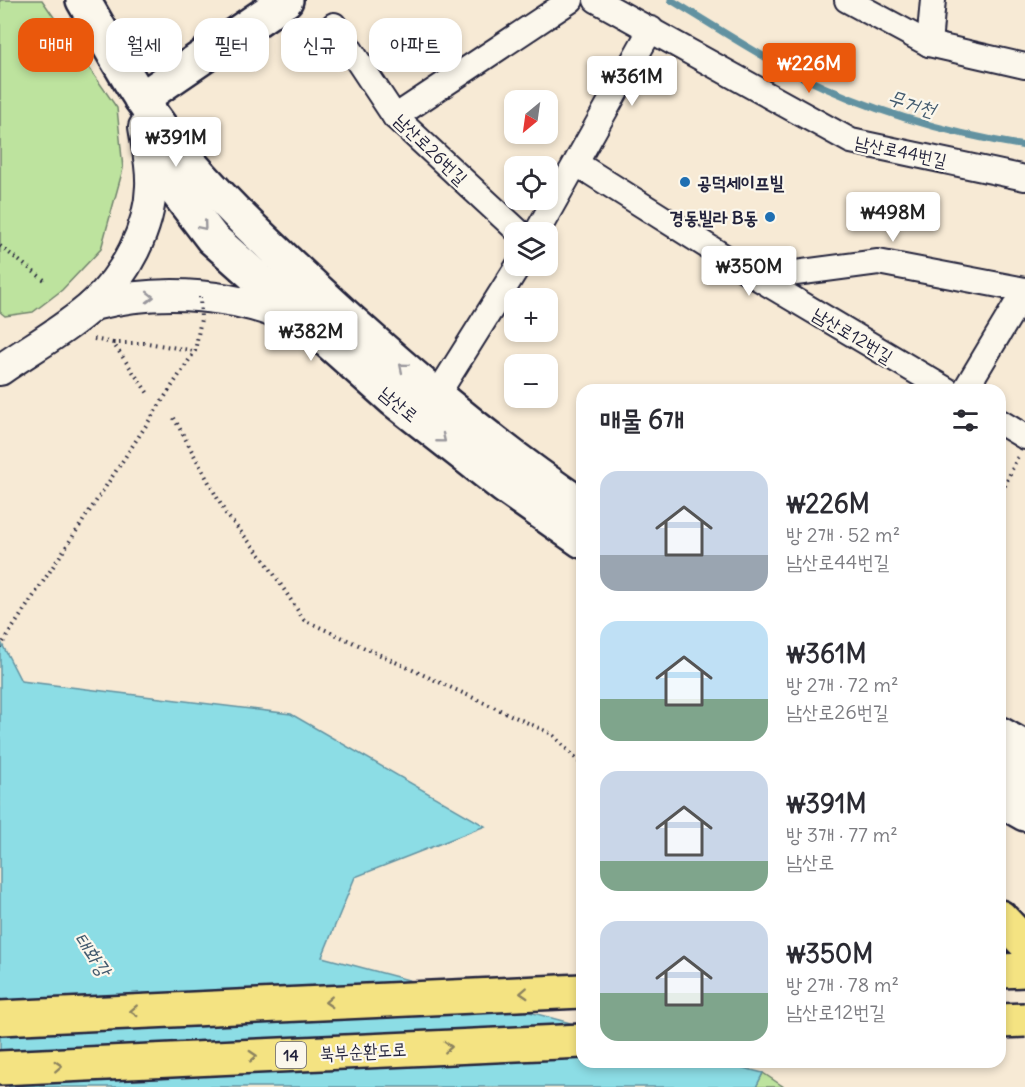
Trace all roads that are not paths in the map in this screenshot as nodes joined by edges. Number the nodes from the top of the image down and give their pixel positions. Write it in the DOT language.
graph roads {
  1 [pos="83,0"];
  2 [pos="286,0"];
  3 [pos="571,0"];
  4 [pos="596,0"];
  5 [pos="847,0"];
  6 [pos="933,0"];
  7 [pos="651,29"];
  8 [pos="929,44"];
  9 [pos="357,60"];
  10 [pos="1025,66"];
  11 [pos="141,99"];
  12 [pos="395,117"];
  13 [pos="577,164"];
  14 [pos="1025,178"];
  15 [pos="177,192"];
  16 [pos="237,213"];
  17 [pos="508,222"];
  18 [pos="543,222"];
  19 [pos="141,234"];
  20 [pos="512,276"];
  21 [pos="758,278"];
  22 [pos="1025,290"];
  23 [pos="93,306"];
  24 [pos="314,331"];
  25 [pos="0,370"];
  26 [pos="937,384"];
  27 [pos="969,384"];
  28 [pos="437,395"];
  29 [pos="1006,427"];
  30 [pos="1023,443"];
  31 [pos="576,482"];
  32 [pos="576,502"];
  33 [pos="576,537"];
  34 [pos="1006,737"];
  35 [pos="1025,748"];
  36 [pos="1006,770"];
  37 [pos="1025,782"];
  38 [pos="1006,803"];
  39 [pos="1025,814"];
  40 [pos="1006,923"];
  41 [pos="1025,943"];
  42 [pos="1025,970"];
  43 [pos="1006,971"];
  44 [pos="576,990"];
  45 [pos="0,1018"];
  46 [pos="1025,1020"];
  47 [pos="1006,1021"];
  48 [pos="576,1041"];
  49 [pos="0,1068"];
  1 -- 11 [label="main road, 남산로"];
  2 -- 11 [label="main road"];
  3 -- 12 [label="street"];
  4 -- 7 [label="street, 남산로44번길"];
  5 -- 8 [label="street"];
  6 -- 8 [label="street"];
  7 -- 13 [label="street"];
  7 -- 14 [label="street, 남산로44번길"];
  8 -- 10 [label="street"];
  9 -- 12 [label="street, 남산로26번길"];
  11 -- 15 [label="main road, 남산로"];
  11 -- 16 [label="main road, 남산로"];
  11 -- 19 [label="street"];
  12 -- 17 [label="street, 남산로26번길"];
  13 -- 18 [label="street"];
  13 -- 21 [label="street, 남산로12번길"];
  15 -- 16 [label="street"];
  15 -- 19 [label="street"];
  15 -- 24 [label="main road, 남산로, one-way"];
  28 -- 16 [label="main road, 남산로, one-way"];
  19 -- 23 [label="street"];
  20 -- 28 [label="street"];
  21 -- 22 [label="street"];
  21 -- 26 [label="street, 남산로12번길"];
  22 -- 27 [label="street"];
  23 -- 24 [label="street, one-way"];
  23 -- 25 [label="street"];
  24 -- 33 [label="main road, 남산로, one-way"];
  28 -- 31 [label="main road"];
  28 -- 32 [label="main road, 남산로"];
  29 -- 30 [label="street"];
  34 -- 35 [label="main road"];
  36 -- 37 [label="main road"];
  38 -- 39 [label="main road"];
  40 -- 41 [label="main road"];
  42 -- 43 [label="main road"];
  44 -- 45 [label="main road, one-way"];
  46 -- 47 [label="main road, bridge"];
  49 -- 48 [label="main road, 북부순환도로 / 14, one-way"];
}
